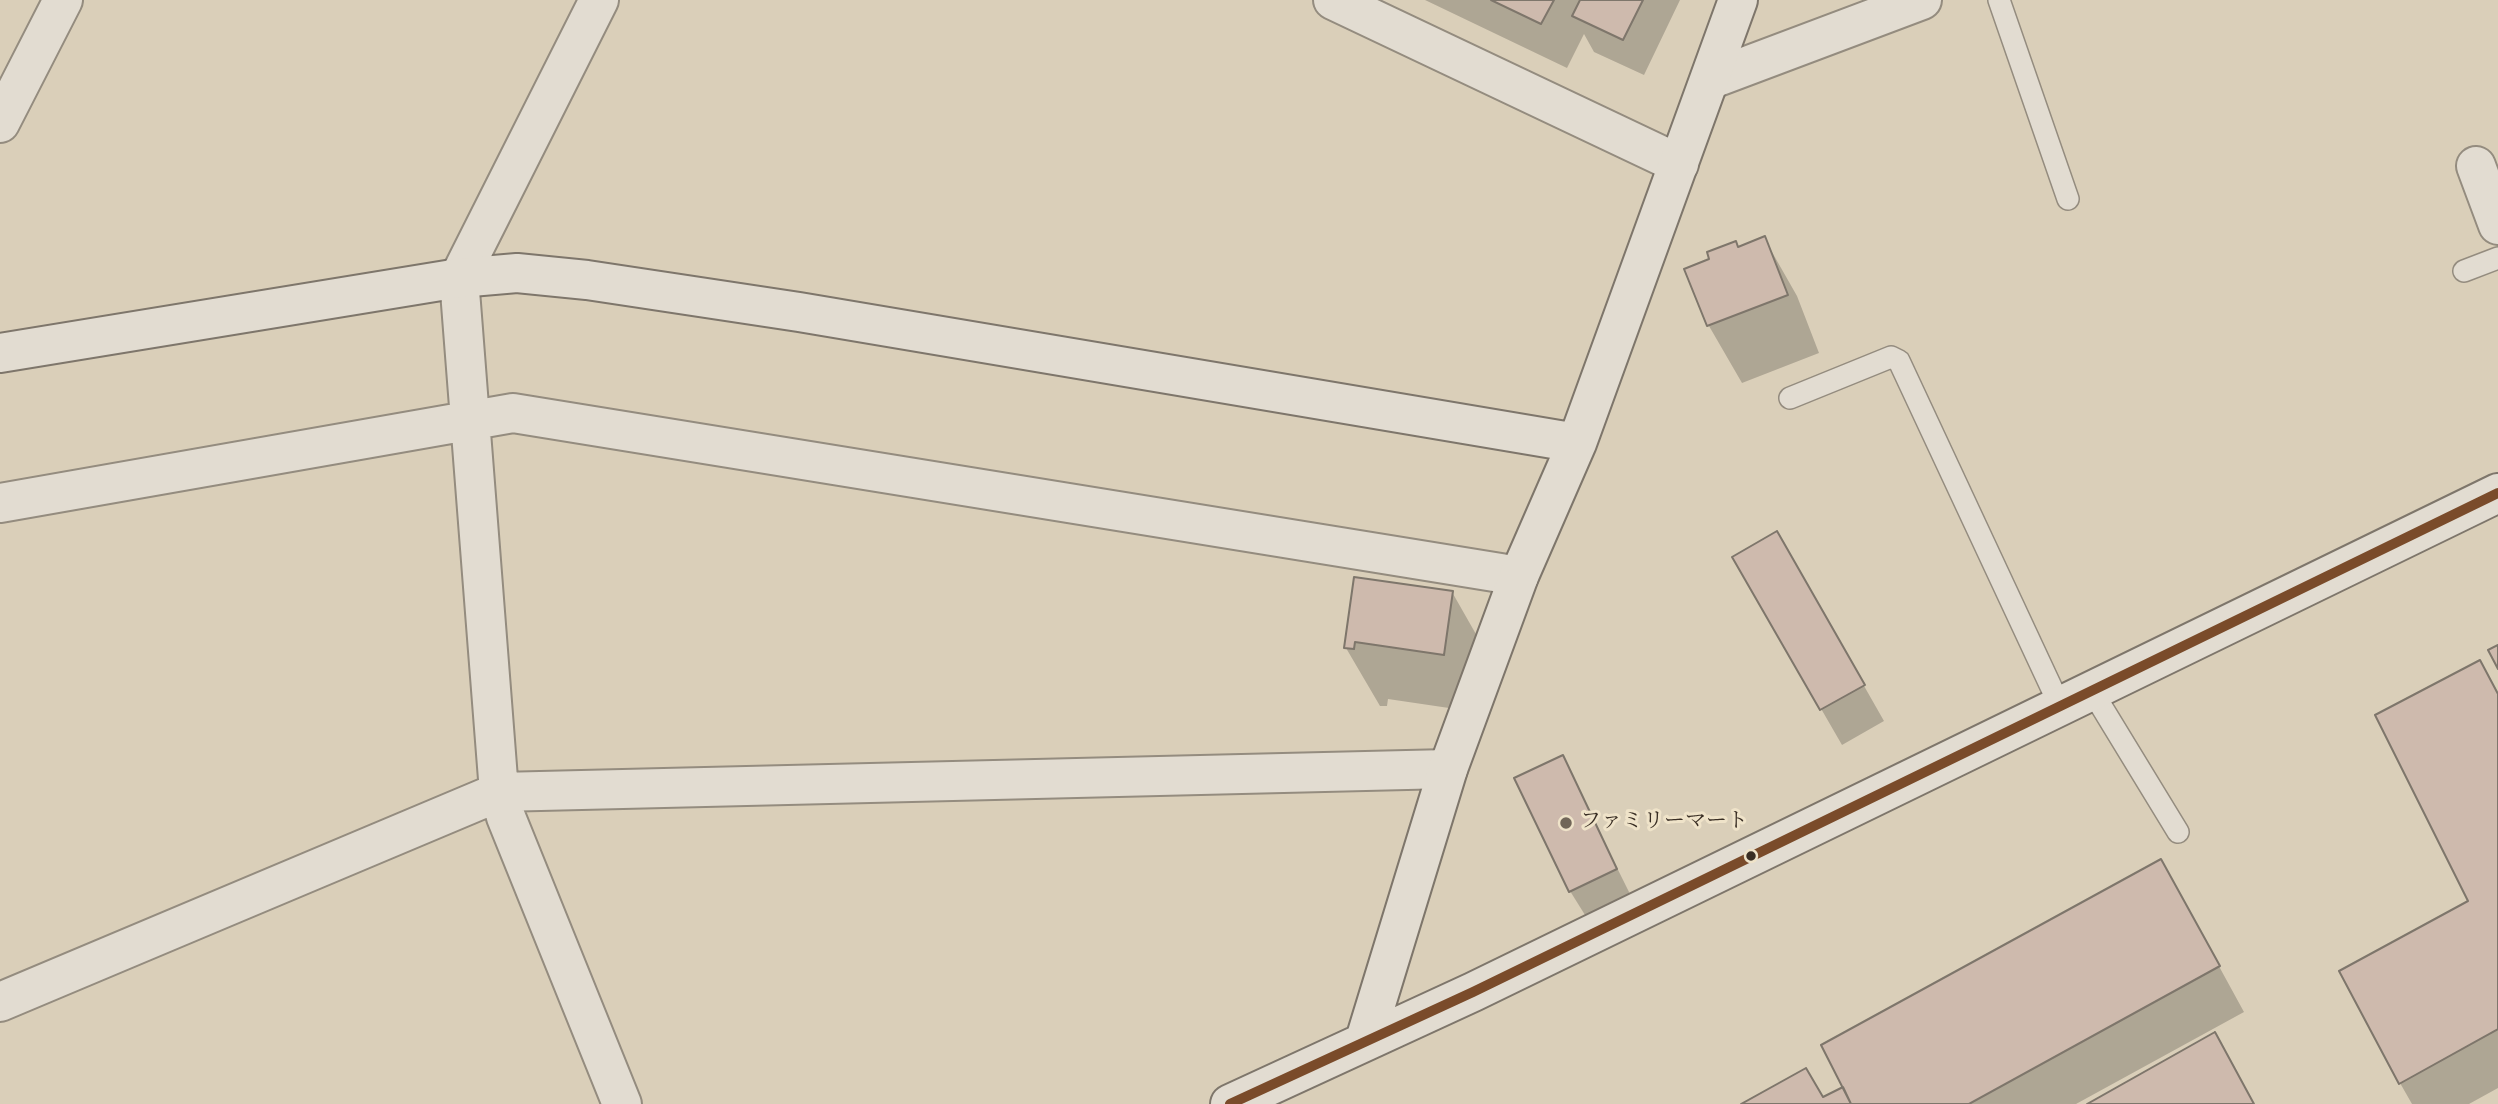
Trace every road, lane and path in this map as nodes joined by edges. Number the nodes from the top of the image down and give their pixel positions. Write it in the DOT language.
graph roads {
  1 [pos="63,0"];
  2 [pos="598,0"];
  3 [pos="1333,0"];
  4 [pos="1738,0"];
  5 [pos="1922,0"];
  6 [pos="1999,0"];
  7 [pos="1712,79"];
  8 [pos="0,123"];
  9 [pos="1679,164"];
  10 [pos="2476,166"];
  11 [pos="2068,199"];
  12 [pos="2498,225"];
  13 [pos="2498,258"];
  14 [pos="2464,271"];
  15 [pos="459,278"];
  16 [pos="0,354"];
  17 [pos="1790,398"];
  18 [pos="470,421"];
  19 [pos="1577,443"];
  20 [pos="2498,493"];
  21 [pos="0,503"];
  22 [pos="1519,576"];
  23 [pos="2076,698"];
  24 [pos="1448,769"];
  25 [pos="499,792"];
  26 [pos="2178,832"];
  27 [pos="0,1002"];
  28 [pos="1365,1040"];
  29 [pos="1240,1102"];
  30 [pos="622,1104"];
  1 -- 8 [label="street"];
  2 -- 15 [label="street"];
  3 -- 9 [label="street"];
  4 -- 7 [label="street"];
  5 -- 7 [label="street"];
  6 -- 11 [label="lane"];
  7 -- 9 [label="street"];
  9 -- 19 [label="street"];
  10 -- 12 [label="street"];
  13 -- 14 [label="lane"];
  15 -- 16 [label="street"];
  15 -- 18 [label="street"];
  15 -- 19 [label="street"];
  17 -- 23 [label="lane"];
  18 -- 21 [label="street"];
  18 -- 22 [label="street"];
  18 -- 25 [label="street"];
  19 -- 22 [label="street"];
  20 -- 23 [label="street"];
  22 -- 24 [label="street"];
  23 -- 26 [label="lane"];
  23 -- 28 [label="street"];
  24 -- 25 [label="street"];
  24 -- 28 [label="street"];
  25 -- 27 [label="street"];
  25 -- 30 [label="street"];
  28 -- 29 [label="street"];
}
